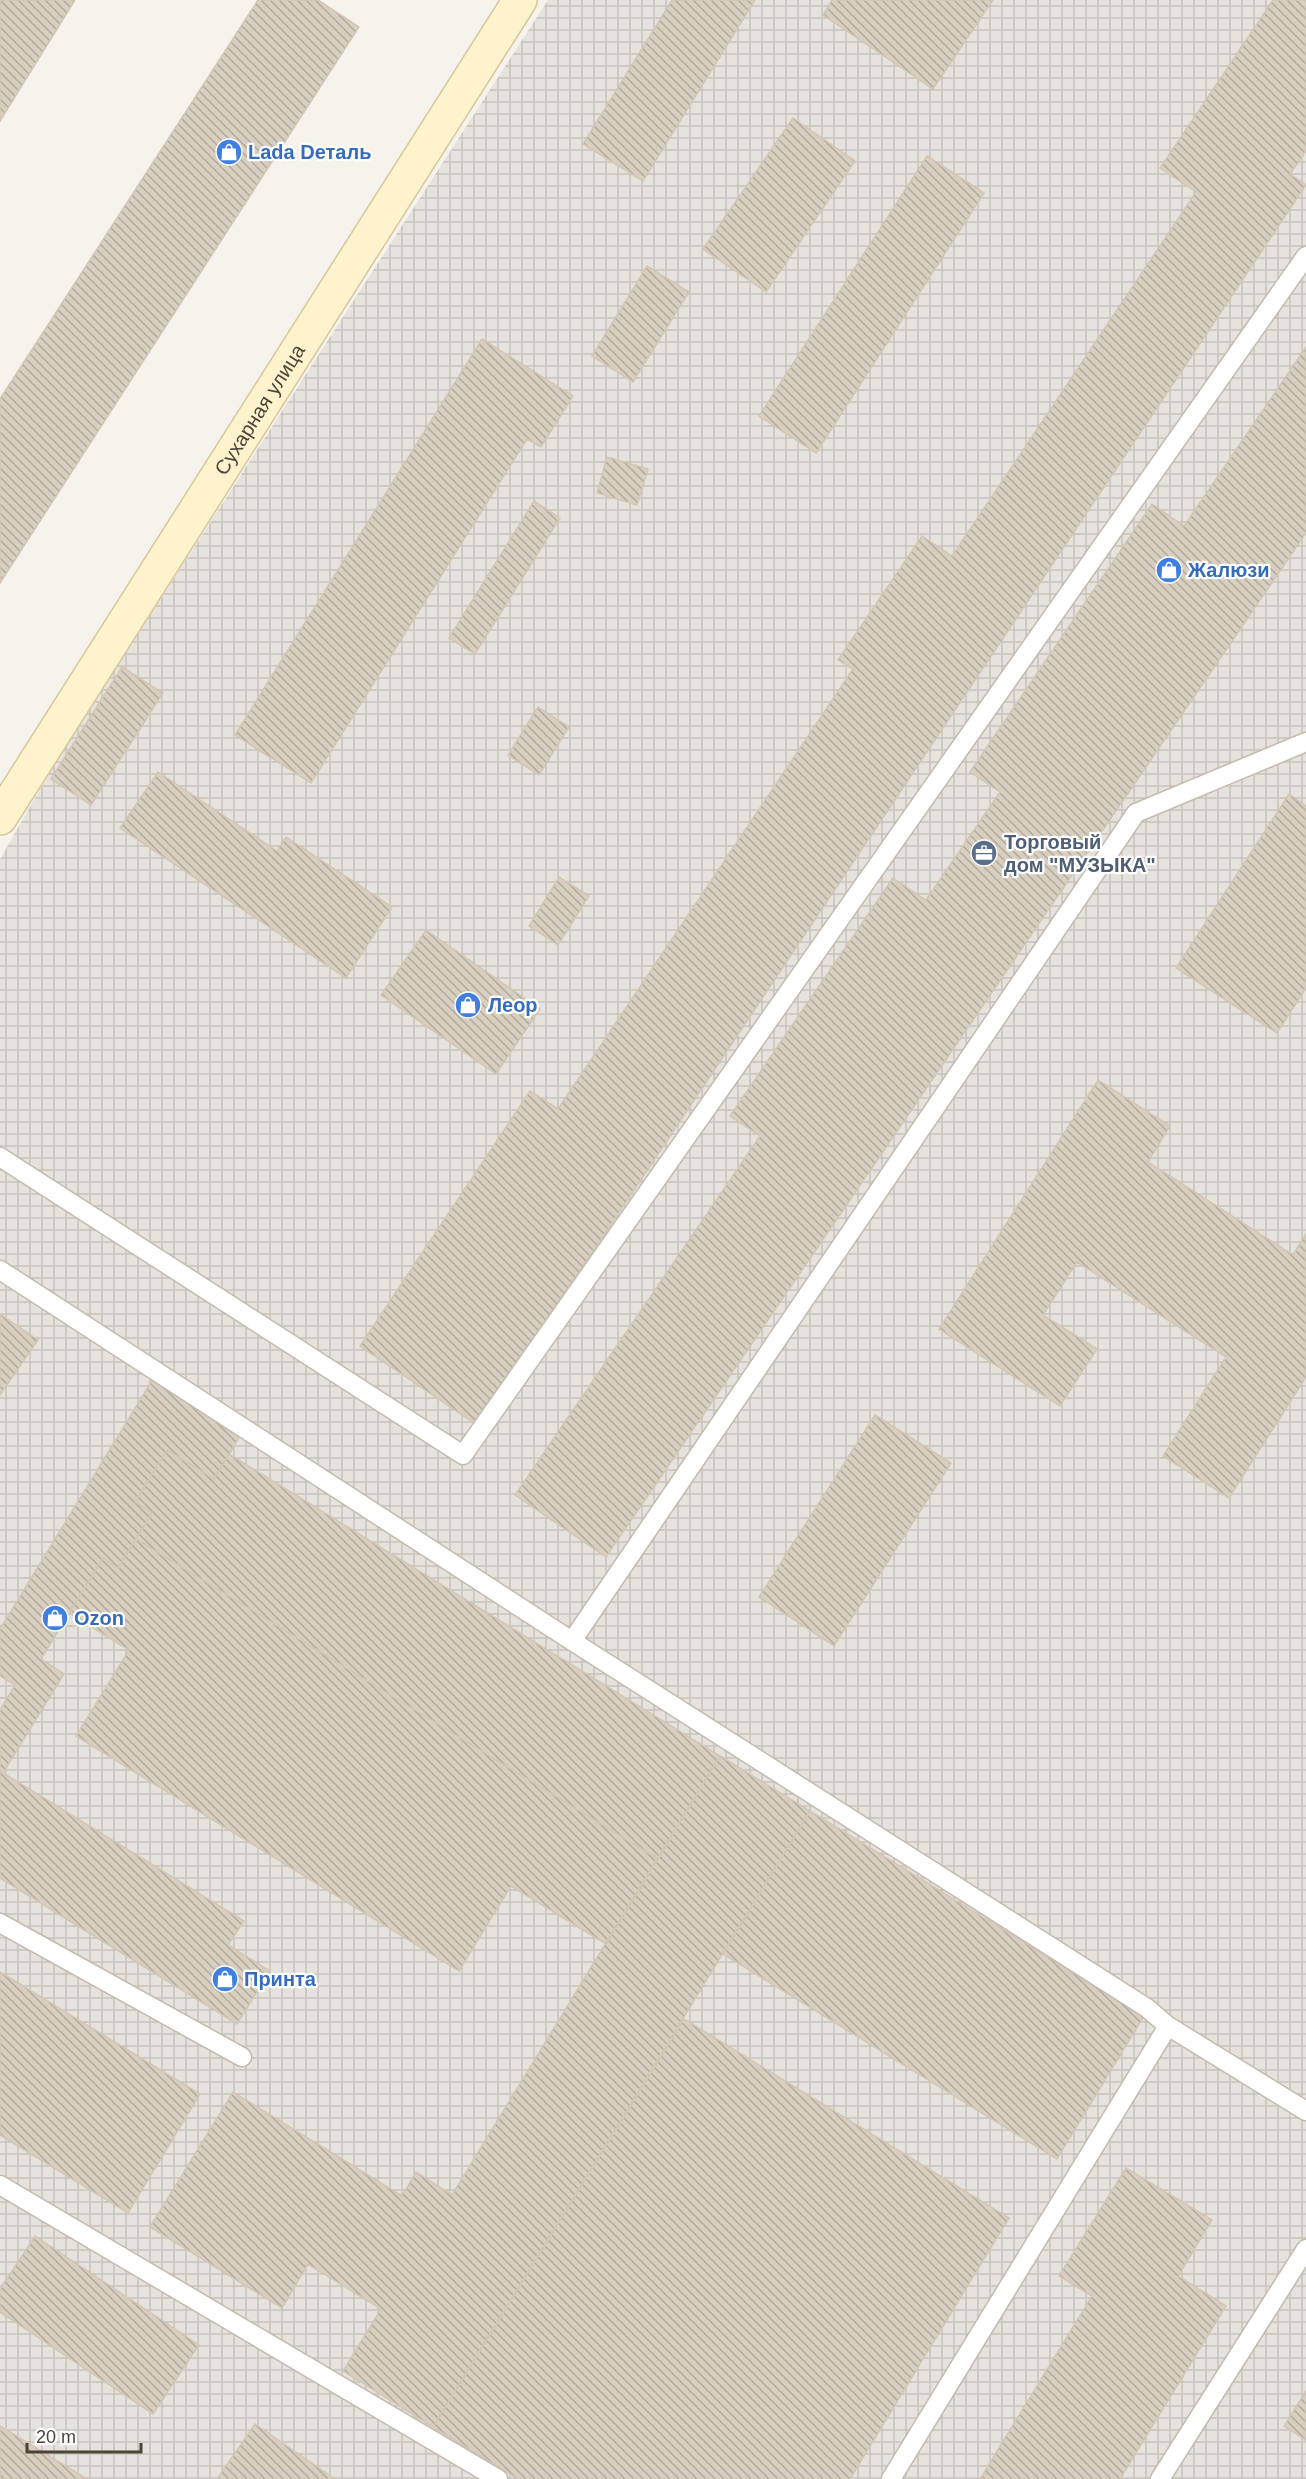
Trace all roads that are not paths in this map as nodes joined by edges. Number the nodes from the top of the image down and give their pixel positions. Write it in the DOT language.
graph roads {
  1 [pos="520,0"];
  2 [pos="1306,256"];
  3 [pos="1306,742"];
  4 [pos="0,818"];
  5 [pos="0,1157"];
  6 [pos="0,1270"];
  7 [pos="572,1641"];
  8 [pos="0,1923"];
  9 [pos="1168,2026"];
  10 [pos="242,2058"];
  11 [pos="1306,2111"];
  12 [pos="0,2185"];
  13 [pos="1306,2249"];
  14 [pos="498,2479"];
  15 [pos="891,2479"];
  16 [pos="1161,2479"];
  1 -- 4 [label="street, Сухарная улица"];
  2 -- 5 [label="lane"];
  3 -- 7 [label="lane"];
  6 -- 7 [label="lane"];
  7 -- 9 [label="lane"];
  8 -- 10 [label="lane"];
  9 -- 11 [label="lane"];
  9 -- 15 [label="lane"];
  12 -- 14 [label="lane"];
  13 -- 16 [label="lane"];
}
